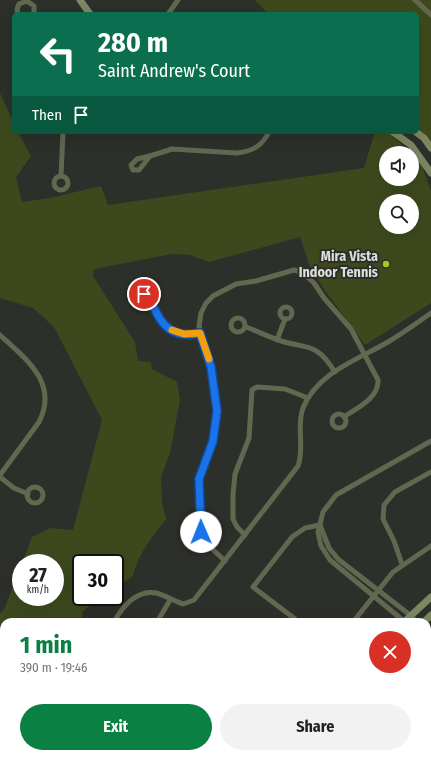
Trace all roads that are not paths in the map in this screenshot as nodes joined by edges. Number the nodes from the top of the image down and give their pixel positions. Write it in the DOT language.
graph roads {
  1 [pos="80,0"];
  2 [pos="178,0"];
  3 [pos="415,0"];
  4 [pos="22,1"];
  5 [pos="18,12"];
  6 [pos="34,12"];
  7 [pos="89,12"];
  8 [pos="169,12"];
  9 [pos="431,15"];
  10 [pos="63,134"];
  11 [pos="268,134"];
  12 [pos="396,134"];
  13 [pos="419,134"];
  14 [pos="431,148"];
  15 [pos="150,156"];
  16 [pos="431,173"];
  17 [pos="61,176"];
  18 [pos="152,303"];
  19 [pos="431,313"];
  20 [pos="285,319"];
  21 [pos="246,327"];
  22 [pos="200,333"];
  23 [pos="0,335"];
  24 [pos="277,340"];
  25 [pos="364,354"];
  26 [pos="335,372"];
  27 [pos="308,398"];
  28 [pos="344,417"];
  29 [pos="431,441"];
  30 [pos="431,472"];
  31 [pos="0,476"];
  32 [pos="28,494"];
  33 [pos="320,525"];
  34 [pos="245,535"];
  35 [pos="431,546"];
  36 [pos="225,561"];
  37 [pos="402,564"];
  38 [pos="378,590"];
  39 [pos="374,595"];
  40 [pos="431,597"];
  41 [pos="170,600"];
  42 [pos="410,615"];
  43 [pos="117,618"];
  44 [pos="159,618"];
  45 [pos="294,618"];
  46 [pos="356,618"];
  47 [pos="400,618"];
  48 [pos="408,618"];
  49 [pos="413,618"];
  1 -- 7 [label="street"];
  2 -- 8 [label="street"];
  3 -- 9 [label="street"];
  4 -- 5 [label="street"];
  4 -- 6 [label="street"];
  10 -- 17 [label="street"];
  11 -- 15 [label="street"];
  12 -- 16 [label="street"];
  13 -- 14 [label="street"];
  18 -- 22 [label="street"];
  19 -- 25 [label="street"];
  20 -- 24 [label="street"];
  21 -- 24 [label="street"];
  22 -- 25 [label="street"];
  22 -- 36 [label="street"];
  23 -- 31 [label="street"];
  24 -- 26 [label="street"];
  25 -- 26 [label="street"];
  25 -- 28 [label="street"];
  26 -- 27 [label="street"];
  27 -- 34 [label="street"];
  27 -- 34 [label="street"];
  29 -- 33 [label="street"];
  30 -- 37 [label="street"];
  31 -- 32 [label="street"];
  33 -- 38 [label="street"];
  33 -- 39 [label="street"];
  33 -- 45 [label="street"];
  34 -- 36 [label="street"];
  35 -- 37 [label="street"];
  36 -- 41 [label="street"];
  37 -- 38 [label="street"];
  38 -- 39 [label="street"];
  38 -- 42 [label="street"];
  39 -- 46 [label="street"];
  39 -- 47 [label="street"];
  40 -- 42 [label="street"];
  41 -- 43 [label="street"];
  41 -- 44 [label="street"];
  42 -- 48 [label="street"];
  42 -- 49 [label="street"];
}
